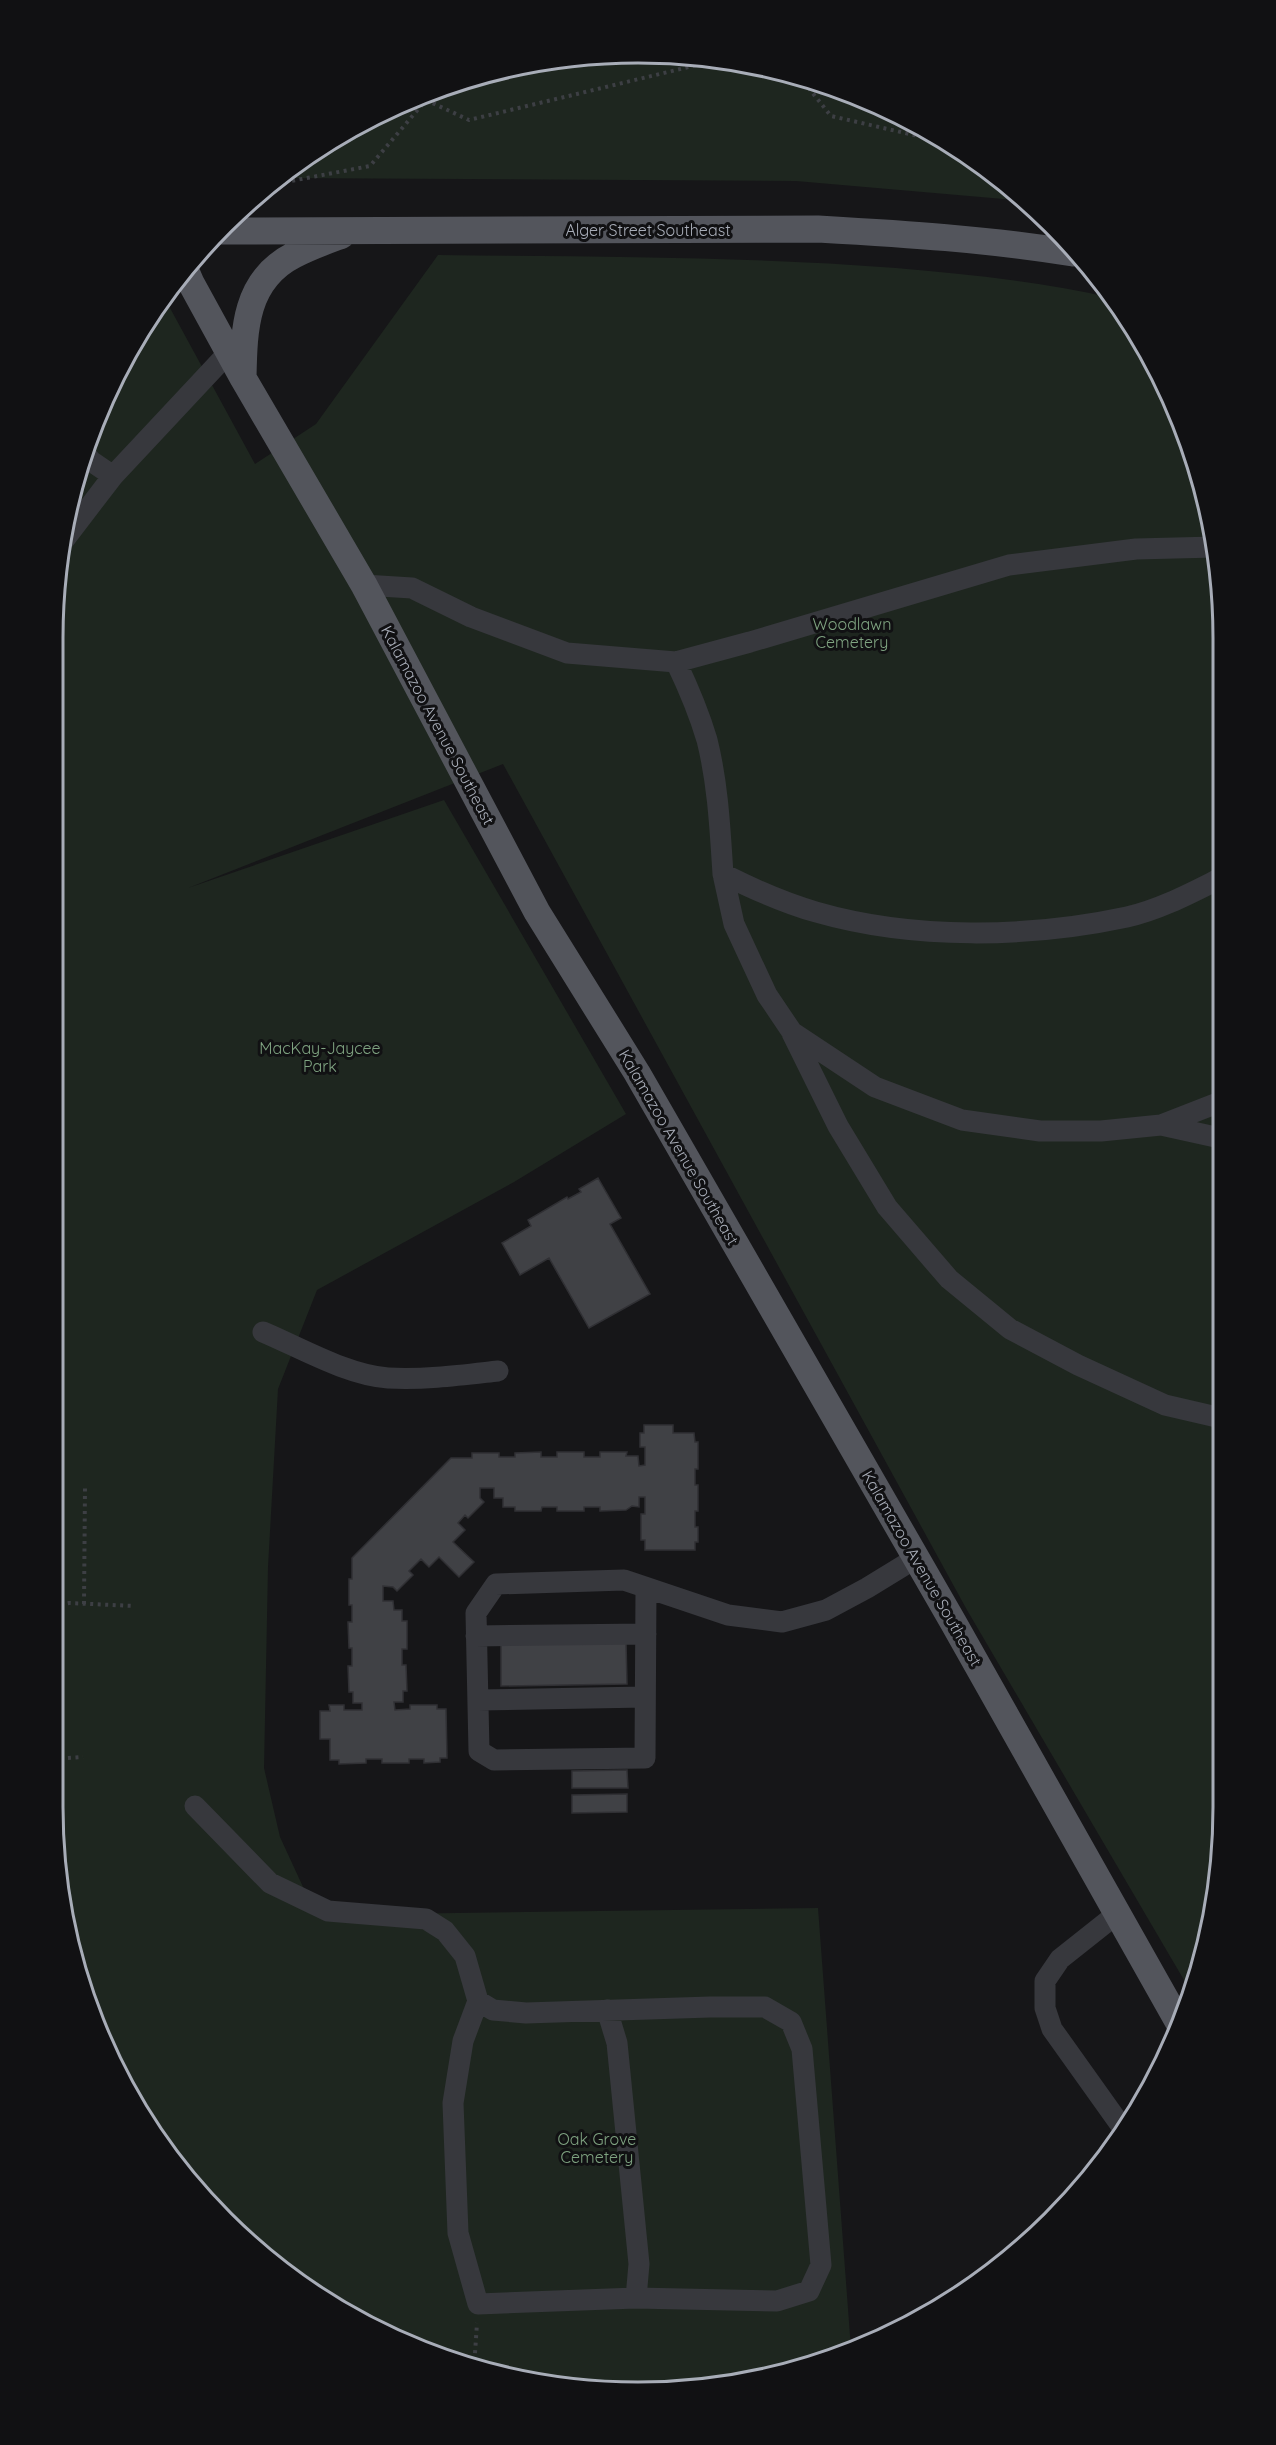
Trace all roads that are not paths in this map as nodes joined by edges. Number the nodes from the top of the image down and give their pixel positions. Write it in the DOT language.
graph roads {
  1 [pos="352,230"];
  2 [pos="231,231"];
  3 [pos="1063,251"];
  4 [pos="189,279"];
  5 [pos="229,352"];
  6 [pos="243,378"];
  7 [pos="91,461"];
  8 [pos="88,473"];
  9 [pos="113,476"];
  10 [pos="74,527"];
  11 [pos="1205,547"];
  12 [pos="364,585"];
  13 [pos="676,662"];
  14 [pos="723,874"];
  15 [pos="1213,882"];
  16 [pos="792,1032"];
  17 [pos="1213,1105"];
  18 [pos="1161,1125"];
  19 [pos="1213,1136"];
  20 [pos="263,1332"];
  21 [pos="498,1371"];
  22 [pos="1213,1416"];
  23 [pos="916,1558"];
  24 [pos="646,1588"];
  25 [pos="645,1634"];
  26 [pos="476,1636"];
  27 [pos="645,1697"];
  28 [pos="478,1700"];
  29 [pos="195,1806"];
  30 [pos="1118,1913"];
  31 [pos="478,2001"];
  32 [pos="607,2010"];
  33 [pos="1174,2014"];
  34 [pos="1118,2122"];
  35 [pos="636,2298"];
  1 -- 2 [label="main road, Alger Street Southeast"];
  1 -- 3 [label="main road, Alger Street Southeast"];
  1 -- 6 [label="main road"];
  4 -- 5 [label="main road, Kalamazoo Avenue Southeast"];
  5 -- 6 [label="main road, Kalamazoo Avenue Southeast"];
  5 -- 9 [label="lane"];
  6 -- 12 [label="main road, Kalamazoo Avenue Southeast"];
  7 -- 9 [label="lane"];
  8 -- 9 [label="lane"];
  9 -- 10 [label="lane"];
  11 -- 13 [label="lane"];
  12 -- 13 [label="lane"];
  12 -- 23 [label="main road, Kalamazoo Avenue Southeast"];
  13 -- 14 [label="lane"];
  14 -- 15 [label="lane"];
  14 -- 16 [label="lane"];
  16 -- 18 [label="lane"];
  16 -- 22 [label="lane"];
  17 -- 18 [label="lane"];
  18 -- 19 [label="lane"];
  20 -- 21 [label="lane"];
  23 -- 24 [label="lane"];
  23 -- 30 [label="main road, Kalamazoo Avenue Southeast"];
  24 -- 25 [label="lane"];
  24 -- 26 [label="lane"];
  25 -- 26 [label="lane"];
  25 -- 27 [label="lane"];
  26 -- 28 [label="lane"];
  27 -- 28 [label="lane"];
  27 -- 28 [label="lane"];
  29 -- 31 [label="lane"];
  30 -- 33 [label="main road, Kalamazoo Avenue Southeast"];
  30 -- 34 [label="lane"];
  31 -- 32 [label="lane"];
  31 -- 35 [label="lane"];
  32 -- 35 [label="lane"];
  32 -- 35 [label="lane"];
}
